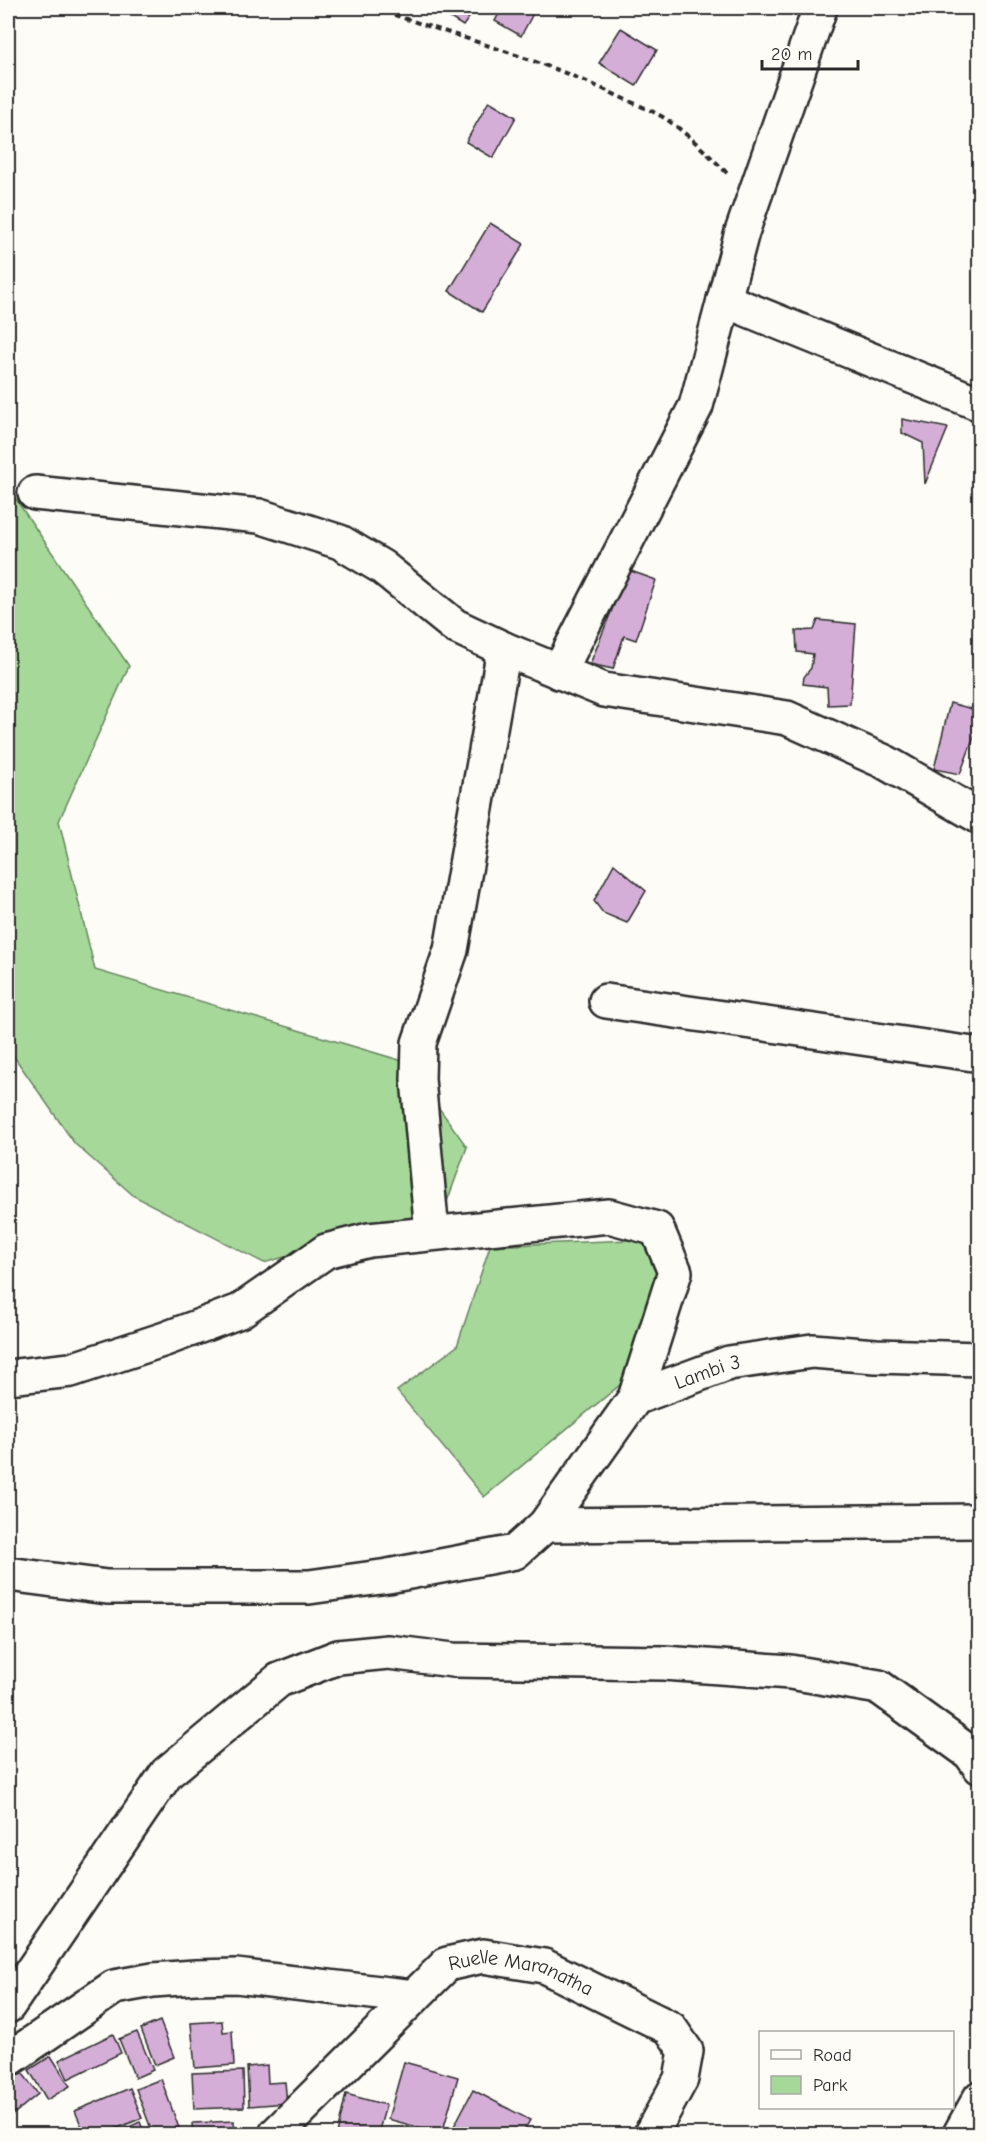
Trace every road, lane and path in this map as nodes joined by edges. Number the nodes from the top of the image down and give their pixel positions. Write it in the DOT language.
graph roads {
  1 [pos="374,8"];
  2 [pos="820,8"];
  3 [pos="754,199"];
  4 [pos="724,300"];
  5 [pos="980,404"];
  6 [pos="35,493"];
  7 [pos="504,649"];
  8 [pos="559,672"];
  9 [pos="980,817"];
  10 [pos="606,1001"];
  11 [pos="980,1055"];
  12 [pos="432,1233"];
  13 [pos="980,1359"];
  14 [pos="8,1377"];
  15 [pos="635,1398"];
  16 [pos="980,1521"];
  17 [pos="545,1525"];
  18 [pos="8,1574"];
  19 [pos="980,1767"];
  20 [pos="414,1997"];
  21 [pos="8,2006"];
  22 [pos="8,2060"];
  23 [pos="980,2098"];
  24 [pos="276,2134"];
  25 [pos="651,2134"];
  26 [pos="960,2134"];
  1 -- 3 [label="path"];
  2 -- 3 [label="street"];
  3 -- 4 [label="street"];
  4 -- 5 [label="street"];
  4 -- 8 [label="street"];
  6 -- 7 [label="street"];
  7 -- 8 [label="street"];
  7 -- 12 [label="street"];
  8 -- 9 [label="street"];
  10 -- 11 [label="street"];
  12 -- 14 [label="street"];
  12 -- 15 [label="street"];
  13 -- 15 [label="street, Lambi 3"];
  15 -- 17 [label="street"];
  16 -- 17 [label="street"];
  17 -- 18 [label="street"];
  19 -- 21 [label="street"];
  20 -- 22 [label="street"];
  20 -- 24 [label="street, Ruelle Maranatha"];
  20 -- 25 [label="street, Ruelle Maranatha"];
  23 -- 26 [label="street"];
}
